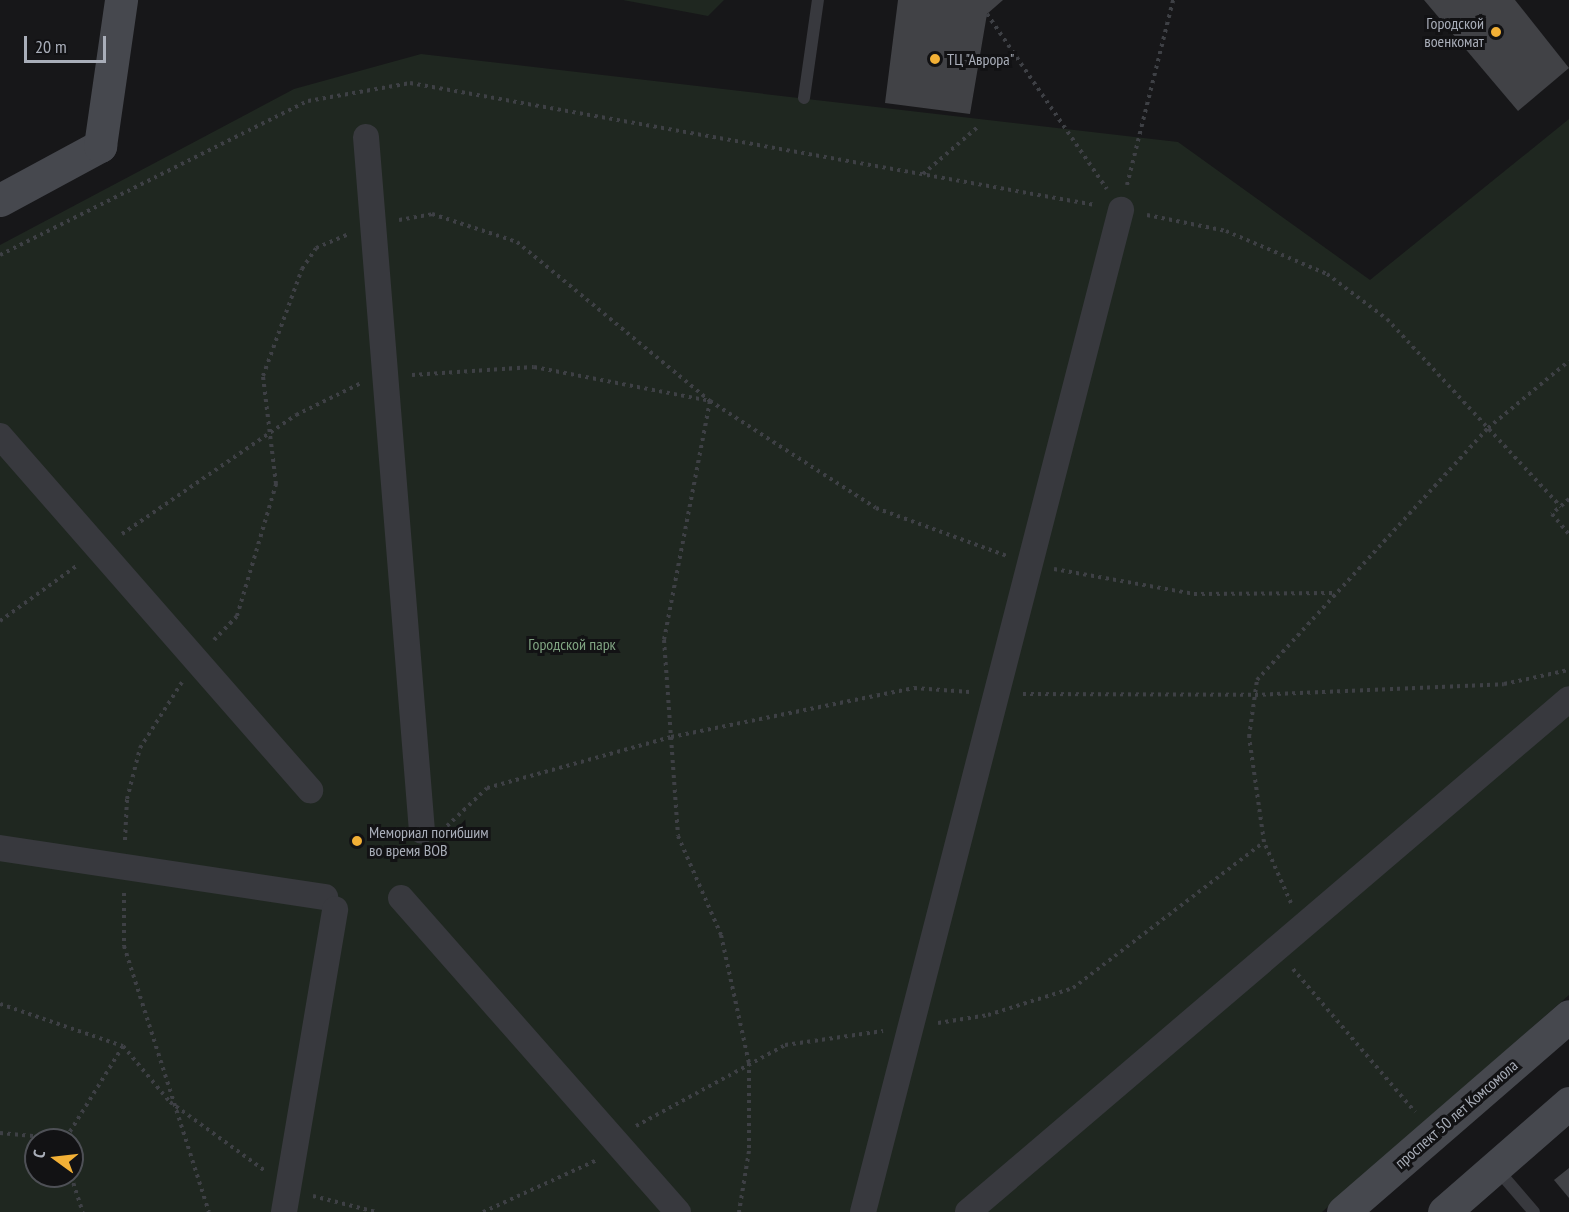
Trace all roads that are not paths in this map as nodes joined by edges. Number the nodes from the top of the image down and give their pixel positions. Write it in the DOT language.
graph roads {
  1 [pos="122,0"];
  2 [pos="818,0"];
  3 [pos="804,98"];
  4 [pos="366,137"];
  5 [pos="0,200"];
  6 [pos="1121,210"];
  7 [pos="0,436"];
  8 [pos="1569,699"];
  9 [pos="310,790"];
  10 [pos="422,831"];
  11 [pos="0,848"];
  12 [pos="401,898"];
  13 [pos="1569,1016"];
  14 [pos="1569,1103"];
  15 [pos="1496,1167"];
  16 [pos="286,1200"];
  17 [pos="678,1212"];
  18 [pos="862,1212"];
  19 [pos="968,1212"];
  20 [pos="1342,1212"];
  21 [pos="1443,1212"];
  22 [pos="1534,1212"];
  1 -- 5 [label="main road"];
  2 -- 3 [label="lane"];
  4 -- 10 [label="street"];
  6 -- 18 [label="street"];
  7 -- 9 [label="street"];
  8 -- 19 [label="street"];
  11 -- 16 [label="street"];
  12 -- 17 [label="street"];
  13 -- 20 [label="main road, проспект 50 лет Комсомола"];
  14 -- 15 [label="main road"];
  15 -- 21 [label="main road"];
  15 -- 22 [label="lane"];
}
